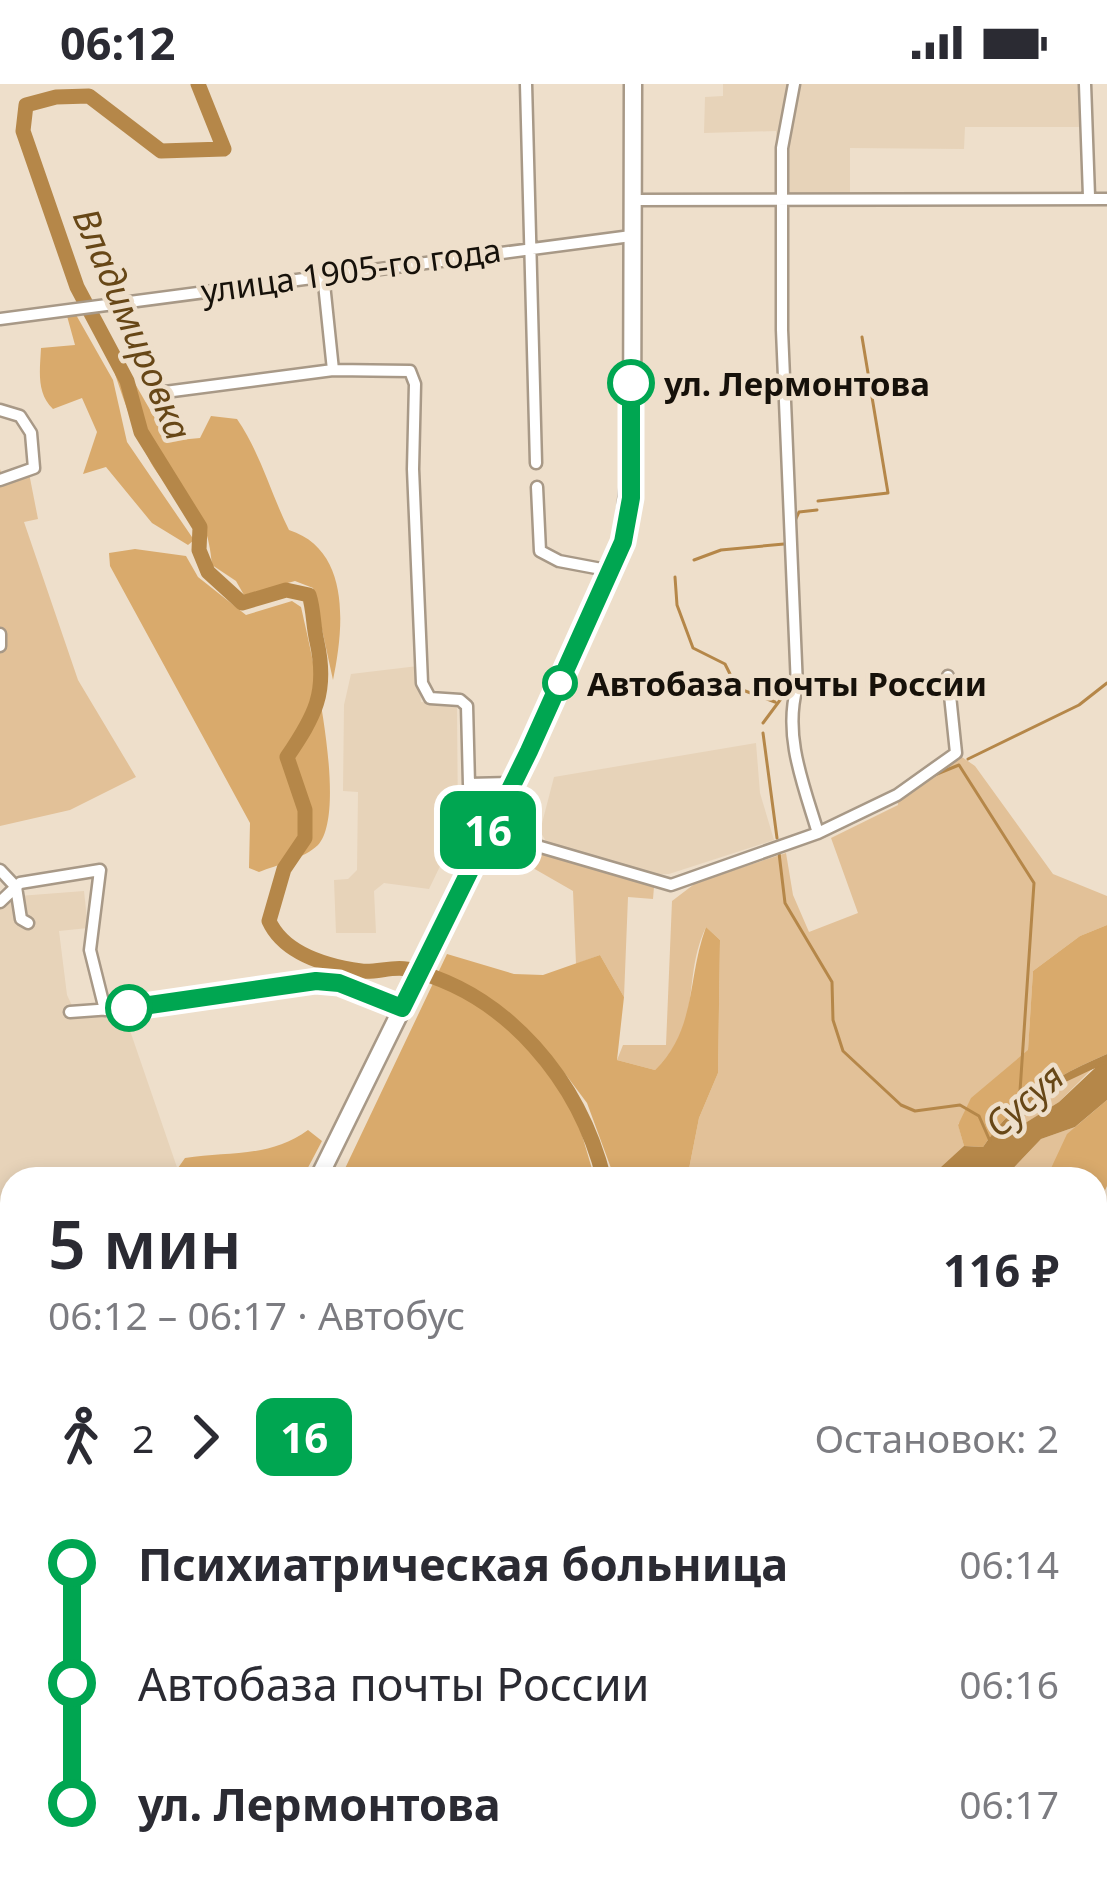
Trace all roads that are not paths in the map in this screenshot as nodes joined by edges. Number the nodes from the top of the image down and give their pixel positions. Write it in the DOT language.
graph roads {
  1 [pos="526,84"];
  2 [pos="794,84"];
  3 [pos="1085,84"];
  4 [pos="632,87"];
  5 [pos="1089,196"];
  6 [pos="783,197"];
  7 [pos="1107,199"];
  8 [pos="630,200"];
  9 [pos="631,236"];
  10 [pos="533,245"];
  11 [pos="323,274"];
  12 [pos="0,320"];
  13 [pos="333,370"];
  14 [pos="165,392"];
  15 [pos="1,411"];
  16 [pos="0,426"];
  17 [pos="536,463"];
  18 [pos="0,480"];
  19 [pos="537,487"];
  20 [pos="612,571"];
  21 [pos="948,676"];
  22 [pos="513,783"];
  23 [pos="818,833"];
  24 [pos="481,845"];
  25 [pos="0,871"];
  26 [pos="16,887"];
  27 [pos="0,902"];
  28 [pos="28,923"];
  29 [pos="402,1008"];
  30 [pos="104,1010"];
  31 [pos="70,1012"];
  32 [pos="324,1167"];
  1 -- 10 [label="street"];
  2 -- 6 [label="street"];
  3 -- 5 [label="street"];
  4 -- 8 [label="highway"];
  5 -- 6 [label="street"];
  5 -- 7 [label="street"];
  6 -- 8 [label="street"];
  6 -- 23 [label="street"];
  8 -- 9 [label="highway"];
  9 -- 10 [label="street, улица 1905-го года"];
  9 -- 20 [label="highway"];
  10 -- 11 [label="street, улица 1905-го года"];
  10 -- 17 [label="street"];
  11 -- 12 [label="street, улица 1905-го года"];
  11 -- 13 [label="street"];
  13 -- 14 [label="street"];
  13 -- 22 [label="street"];
  15 -- 16 [label="street"];
  15 -- 18 [label="street"];
  19 -- 20 [label="street"];
  20 -- 22 [label="highway"];
  21 -- 23 [label="street"];
  22 -- 24 [label="highway"];
  23 -- 24 [label="street"];
  24 -- 29 [label="highway"];
  25 -- 26 [label="street"];
  26 -- 27 [label="street"];
  26 -- 28 [label="street"];
  26 -- 30 [label="street"];
  29 -- 30 [label="street"];
  29 -- 32 [label="highway"];
  30 -- 31 [label="street"];
}
